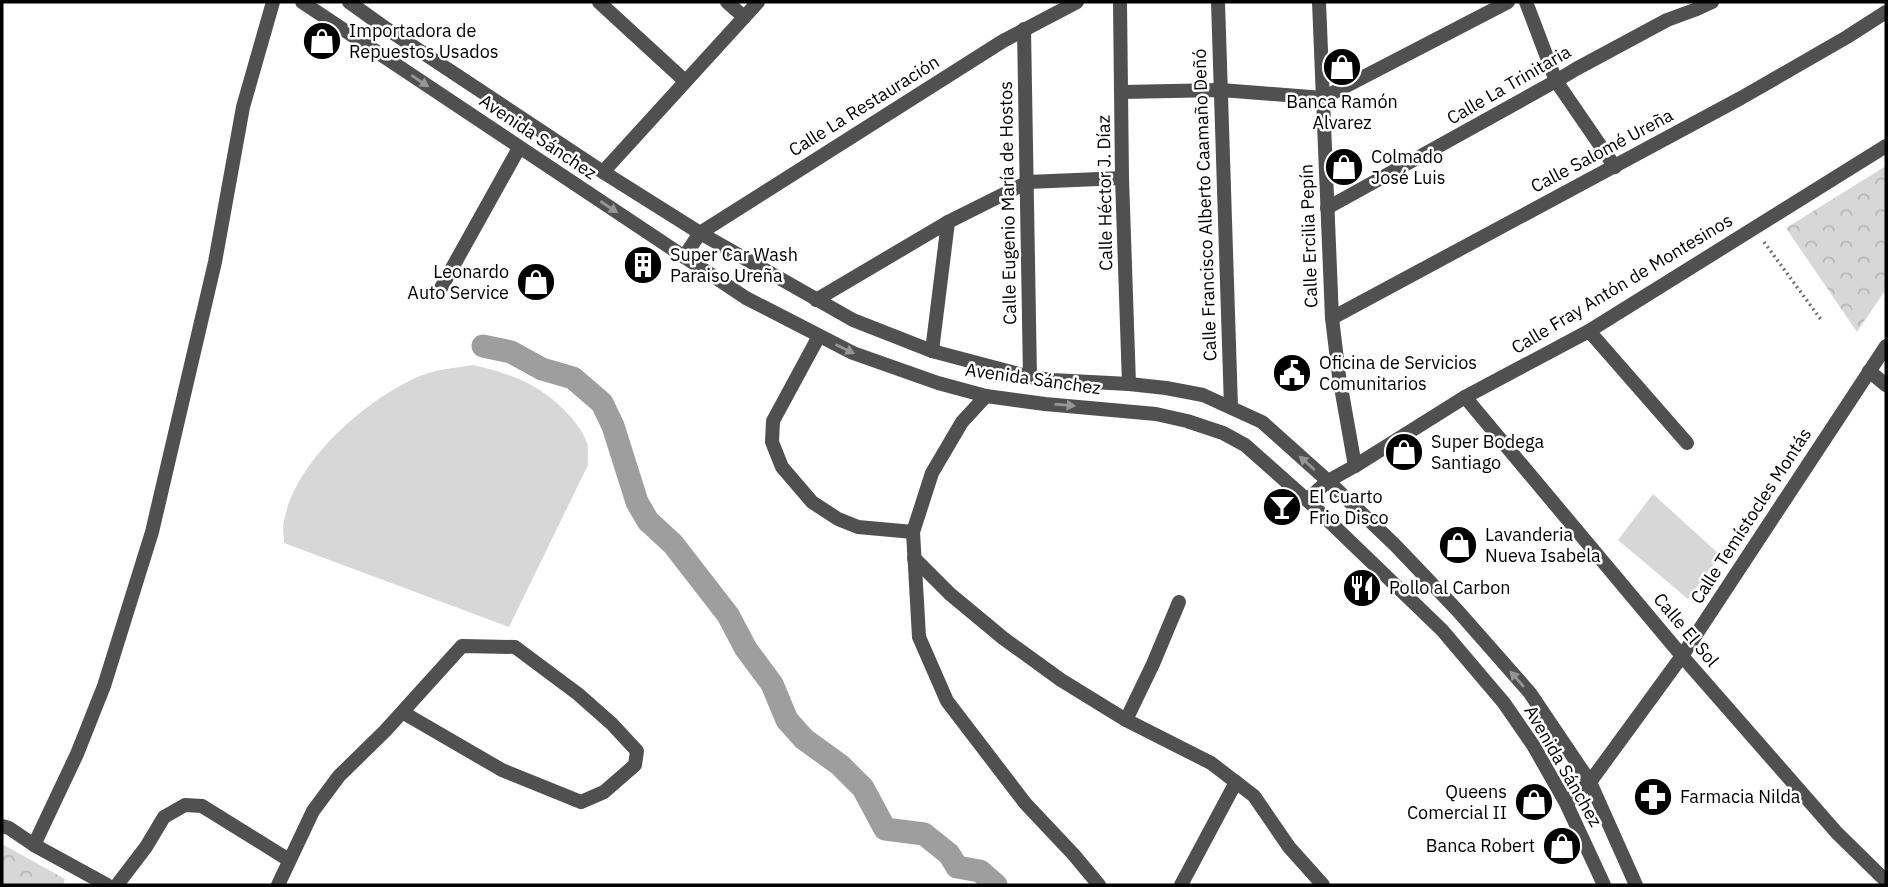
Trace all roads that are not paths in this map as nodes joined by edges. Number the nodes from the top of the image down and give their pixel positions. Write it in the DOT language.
graph roads {
  1 [pos="273,2"];
  2 [pos="302,2"];
  3 [pos="349,2"];
  4 [pos="599,2"];
  5 [pos="727,2"];
  6 [pos="758,2"];
  7 [pos="1077,2"];
  8 [pos="1120,2"];
  9 [pos="1218,2"];
  10 [pos="1320,2"];
  11 [pos="1508,2"];
  12 [pos="1526,2"];
  13 [pos="1712,2"];
  14 [pos="1886,12"];
  15 [pos="744,17"];
  16 [pos="1024,29"];
  17 [pos="685,81"];
  18 [pos="1556,81"];
  19 [pos="1221,90"];
  20 [pos="1122,92"];
  21 [pos="1323,98"];
  22 [pos="1886,146"];
  23 [pos="519,148"];
  24 [pos="1615,167"];
  25 [pos="603,172"];
  26 [pos="1122,178"];
  27 [pos="1028,183"];
  28 [pos="1327,208"];
  29 [pos="948,222"];
  30 [pos="700,233"];
  31 [pos="684,257"];
  32 [pos="441,288"];
  33 [pos="816,300"];
  34 [pos="1332,318"];
  35 [pos="1589,331"];
  36 [pos="819,336"];
  37 [pos="1886,346"];
  38 [pos="932,351"];
  39 [pos="1869,371"];
  40 [pos="1030,377"];
  41 [pos="1129,384"];
  42 [pos="1886,385"];
  43 [pos="986,396"];
  44 [pos="1465,397"];
  45 [pos="1231,407"];
  46 [pos="1687,443"];
  47 [pos="1355,466"];
  48 [pos="1328,481"];
  49 [pos="1307,500"];
  50 [pos="913,532"];
  51 [pos="914,558"];
  52 [pos="1179,602"];
  53 [pos="1682,656"];
  54 [pos="402,712"];
  55 [pos="1126,720"];
  56 [pos="1236,782"];
  57 [pos="1590,782"];
  58 [pos="1566,803"];
  59 [pos="2,825"];
  60 [pos="34,845"];
  61 [pos="289,860"];
  62 [pos="1886,881"];
  63 [pos="107,885"];
  64 [pos="117,885"];
  65 [pos="278,885"];
  66 [pos="1098,885"];
  67 [pos="1181,885"];
  68 [pos="1323,885"];
  69 [pos="1604,885"];
  70 [pos="1636,885"];
  1 -- 60 [label="street"];
  2 -- 23 [label="street, Avenida Sánchez, one-way"];
  3 -- 25 [label="street, Avenida Sánchez"];
  4 -- 17 [label="street"];
  5 -- 15 [label="street"];
  6 -- 15 [label="street"];
  7 -- 16 [label="street, Calle La Restauración"];
  8 -- 20 [label="street, Calle Héctor J. Díaz"];
  9 -- 19 [label="street, Calle Francisco Alberto Caamaño Deñó"];
  10 -- 21 [label="street, Calle Ercilia Pepín"];
  11 -- 21 [label="street"];
  12 -- 18 [label="street"];
  13 -- 18 [label="street, Calle La Trinitaria"];
  14 -- 24 [label="street, Calle Salomé Ureña"];
  15 -- 17 [label="street"];
  16 -- 27 [label="street, Calle Eugenio María de Hostos"];
  16 -- 30 [label="street, Calle La Restauración"];
  17 -- 25 [label="street"];
  18 -- 24 [label="street"];
  18 -- 28 [label="street, Calle La Trinitaria"];
  19 -- 20 [label="street"];
  19 -- 21 [label="street"];
  19 -- 45 [label="street, Calle Francisco Alberto Caamaño Deñó"];
  20 -- 26 [label="street, Calle Héctor J. Díaz"];
  21 -- 28 [label="street, Calle Ercilia Pepín"];
  22 -- 35 [label="street, Calle Fray Antón de Montesinos"];
  23 -- 31 [label="street, Avenida Sánchez, one-way"];
  23 -- 32 [label="street"];
  24 -- 34 [label="street, Calle Salomé Ureña"];
  25 -- 30 [label="street, Avenida Sánchez"];
  26 -- 27 [label="street"];
  26 -- 41 [label="street, Calle Héctor J. Díaz"];
  27 -- 29 [label="street"];
  27 -- 40 [label="street, Calle Eugenio María de Hostos"];
  28 -- 34 [label="street, Calle Ercilia Pepín"];
  29 -- 33 [label="street"];
  29 -- 38 [label="street"];
  30 -- 31 [label="street, Calle La Restauración"];
  30 -- 33 [label="street, Avenida Sánchez"];
  31 -- 36 [label="street, Avenida Sánchez"];
  33 -- 38 [label="street, Avenida Sánchez"];
  34 -- 47 [label="street, Calle Ercilia Pepín"];
  35 -- 44 [label="street, Calle Fray Antón de Montesinos"];
  35 -- 46 [label="street"];
  36 -- 43 [label="street, Avenida Sánchez, one-way"];
  36 -- 50 [label="street"];
  37 -- 39 [label="street, Calle Temístocles Montás"];
  38 -- 40 [label="street, Avenida Sánchez"];
  39 -- 42 [label="street"];
  39 -- 53 [label="street, Calle Temístocles Montás"];
  40 -- 41 [label="street, Avenida Sánchez"];
  41 -- 45 [label="street, Avenida Sánchez"];
  43 -- 49 [label="street, Avenida Sánchez, one-way"];
  43 -- 50 [label="street"];
  44 -- 47 [label="street, Calle Fray Antón de Montesinos"];
  44 -- 53 [label="street, Calle El Sol"];
  48 -- 45 [label="street, Avenida Sánchez, one-way"];
  47 -- 48 [label="street, Calle Fray Antón de Montesinos"];
  48 -- 49 [label="street, Calle Fray Antón de Montesinos"];
  57 -- 48 [label="street, Avenida Sánchez, one-way"];
  49 -- 58 [label="street, Avenida Sánchez"];
  50 -- 51 [label="street"];
  51 -- 55 [label="street"];
  51 -- 66 [label="street"];
  52 -- 55 [label="street"];
  53 -- 57 [label="street, Calle Temístocles Montás"];
  53 -- 62 [label="street, Calle El Sol"];
  54 -- 54 [label="street"];
  54 -- 61 [label="street"];
  55 -- 56 [label="street"];
  56 -- 67 [label="street"];
  56 -- 68 [label="street"];
  57 -- 58 [label="street, Calle Temístocles Montás"];
  57 -- 70 [label="street, Avenida Sánchez"];
  58 -- 69 [label="street, Avenida Sánchez"];
  59 -- 60 [label="street"];
  60 -- 63 [label="street"];
  61 -- 64 [label="street"];
  61 -- 65 [label="street"];
}
